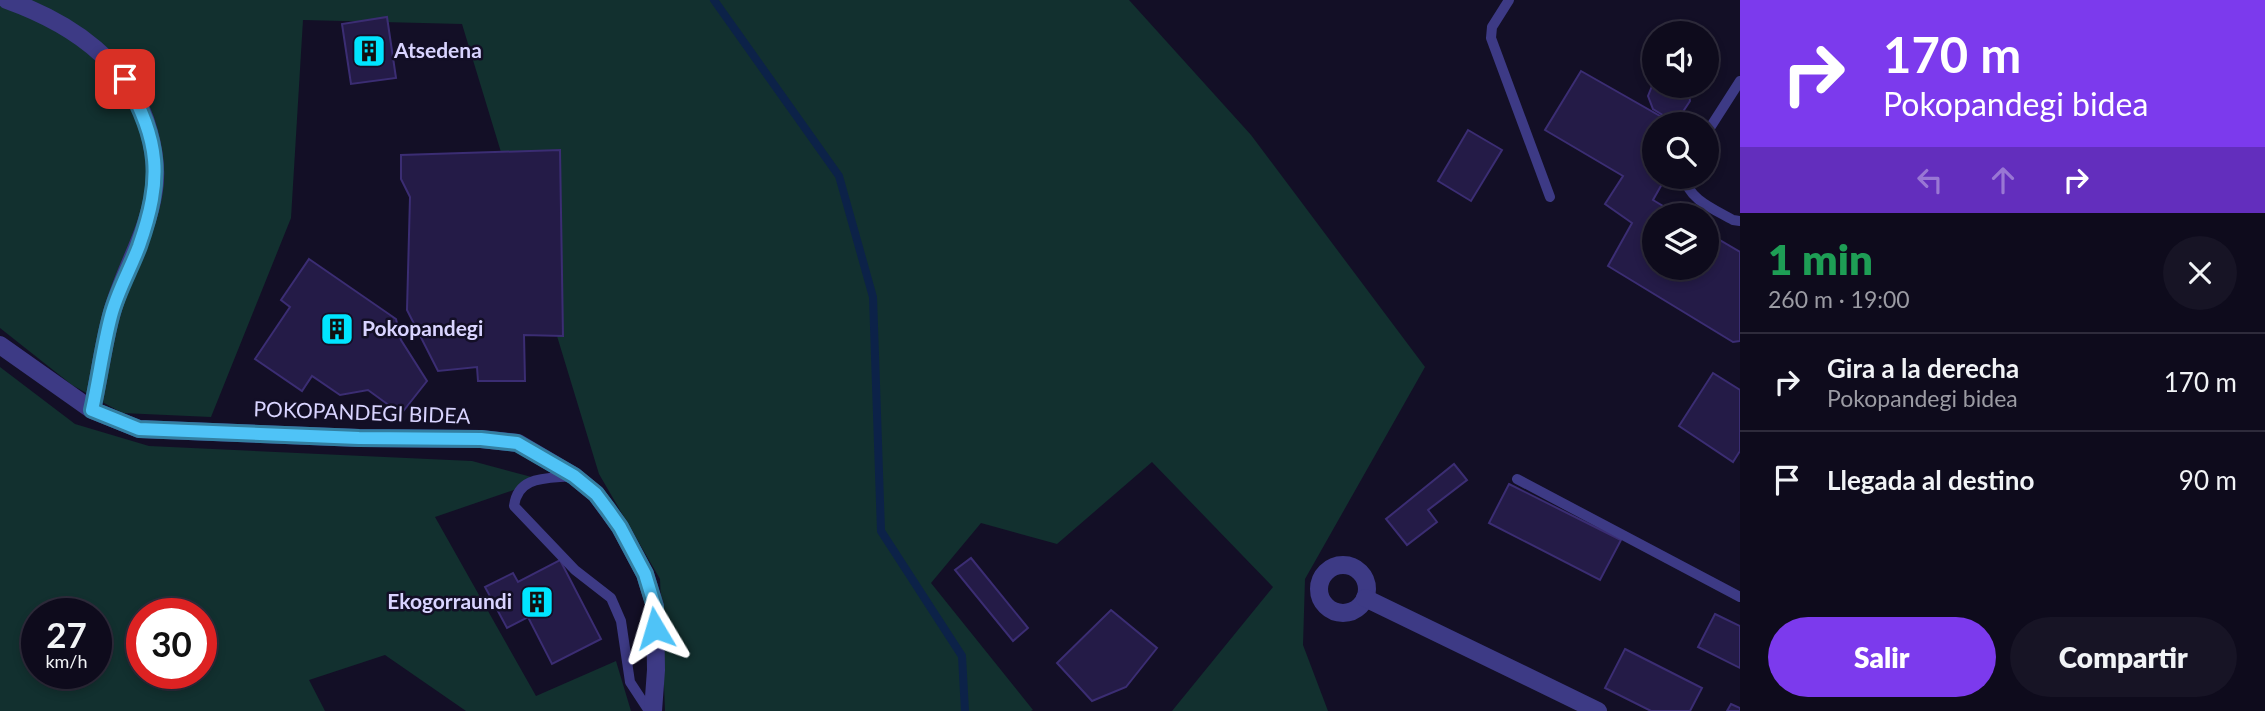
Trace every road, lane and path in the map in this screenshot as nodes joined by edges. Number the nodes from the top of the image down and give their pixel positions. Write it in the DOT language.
graph roads {
  1 [pos="7,0"];
  2 [pos="1509,0"];
  3 [pos="1740,81"];
  4 [pos="1719,114"];
  5 [pos="1689,189"];
  6 [pos="1550,197"];
  7 [pos="1740,221"];
  8 [pos="0,345"];
  9 [pos="92,410"];
  10 [pos="574,476"];
  11 [pos="1517,479"];
  12 [pos="1740,597"];
  13 [pos="1365,598"];
  14 [pos="651,711"];
  15 [pos="1598,711"];
  1 -- 9 [label="street"];
  2 -- 6 [label="lane"];
  3 -- 4 [label="lane"];
  5 -- 7 [label="lane"];
  8 -- 9 [label="street, POKOPANDEGI BIDEA"];
  9 -- 10 [label="street, POKOPANDEGI BIDEA"];
  10 -- 14 [label="street, POKOPANDEGI BIDEA"];
  10 -- 14 [label="lane"];
  11 -- 12 [label="lane"];
  13 -- 15 [label="street"];
}
